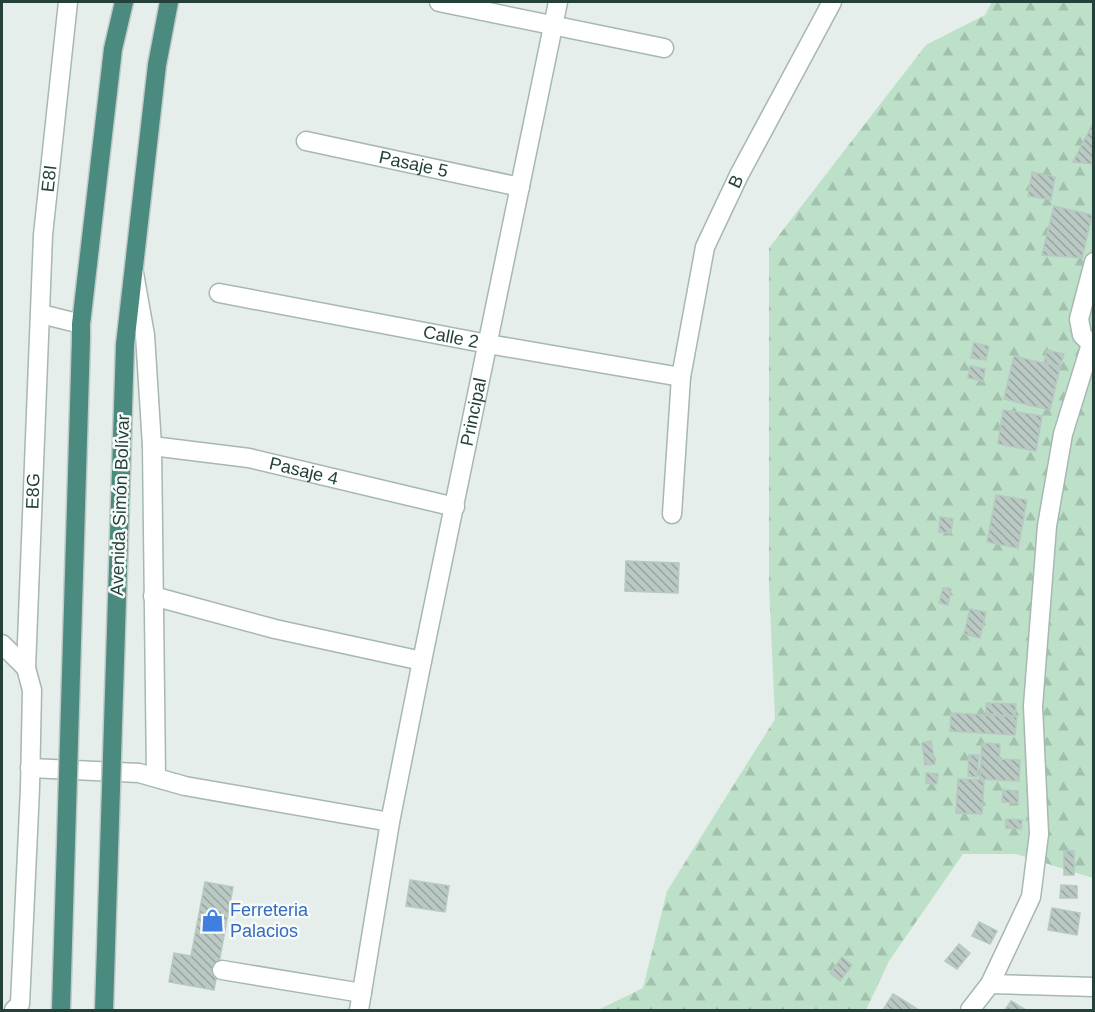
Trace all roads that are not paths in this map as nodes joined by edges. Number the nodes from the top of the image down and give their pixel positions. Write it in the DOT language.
graph roads {
  1 [pos="68,2"];
  2 [pos="124,2"];
  3 [pos="170,2"];
  4 [pos="439,2"];
  5 [pos="558,2"];
  6 [pos="832,2"];
  7 [pos="554,26"];
  8 [pos="664,48"];
  9 [pos="306,141"];
  10 [pos="520,187"];
  11 [pos="1094,262"];
  12 [pos="134,269"];
  13 [pos="219,293"];
  14 [pos="41,314"];
  15 [pos="81,332"];
  16 [pos="488,344"];
  17 [pos="1092,344"];
  18 [pos="681,377"];
  19 [pos="152,446"];
  20 [pos="455,507"];
  21 [pos="672,514"];
  22 [pos="153,596"];
  23 [pos="2,644"];
  24 [pos="422,661"];
  25 [pos="26,668"];
  26 [pos="30,768"];
  27 [pos="156,777"];
  28 [pos="390,822"];
  29 [pos="222,970"];
  30 [pos="990,984"];
  31 [pos="1094,987"];
  32 [pos="361,1002"];
  33 [pos="18,1008"];
  34 [pos="61,1011"];
  35 [pos="104,1011"];
  36 [pos="970,1011"];
  1 -- 14 [label="street, E8I"];
  2 -- 15 [label="highway"];
  3 -- 12 [label="highway, Avenida Simón Bolívar"];
  4 -- 7 [label="street"];
  5 -- 7 [label="street, Principal"];
  6 -- 18 [label="street, B"];
  7 -- 8 [label="street"];
  7 -- 10 [label="street, Principal"];
  9 -- 10 [label="street, Pasaje 5"];
  10 -- 16 [label="street, Principal"];
  11 -- 17 [label="street"];
  12 -- 19 [label="street"];
  12 -- 35 [label="highway, Avenida Simón Bolívar, bridge"];
  13 -- 16 [label="street, Calle 2"];
  14 -- 15 [label="street"];
  14 -- 25 [label="street, E8G"];
  15 -- 34 [label="highway, bridge"];
  16 -- 18 [label="street, Calle 2"];
  16 -- 20 [label="street, Principal"];
  17 -- 30 [label="street"];
  18 -- 21 [label="street"];
  19 -- 20 [label="street, Pasaje 4"];
  19 -- 22 [label="street"];
  20 -- 24 [label="street, Principal"];
  22 -- 24 [label="street"];
  22 -- 27 [label="street"];
  23 -- 25 [label="street"];
  24 -- 28 [label="street, Principal"];
  25 -- 26 [label="street, E8G"];
  26 -- 27 [label="street"];
  26 -- 33 [label="street, E8G"];
  27 -- 28 [label="street"];
  28 -- 32 [label="street, Principal"];
  29 -- 32 [label="street"];
  30 -- 31 [label="street"];
  30 -- 36 [label="street"];
}
